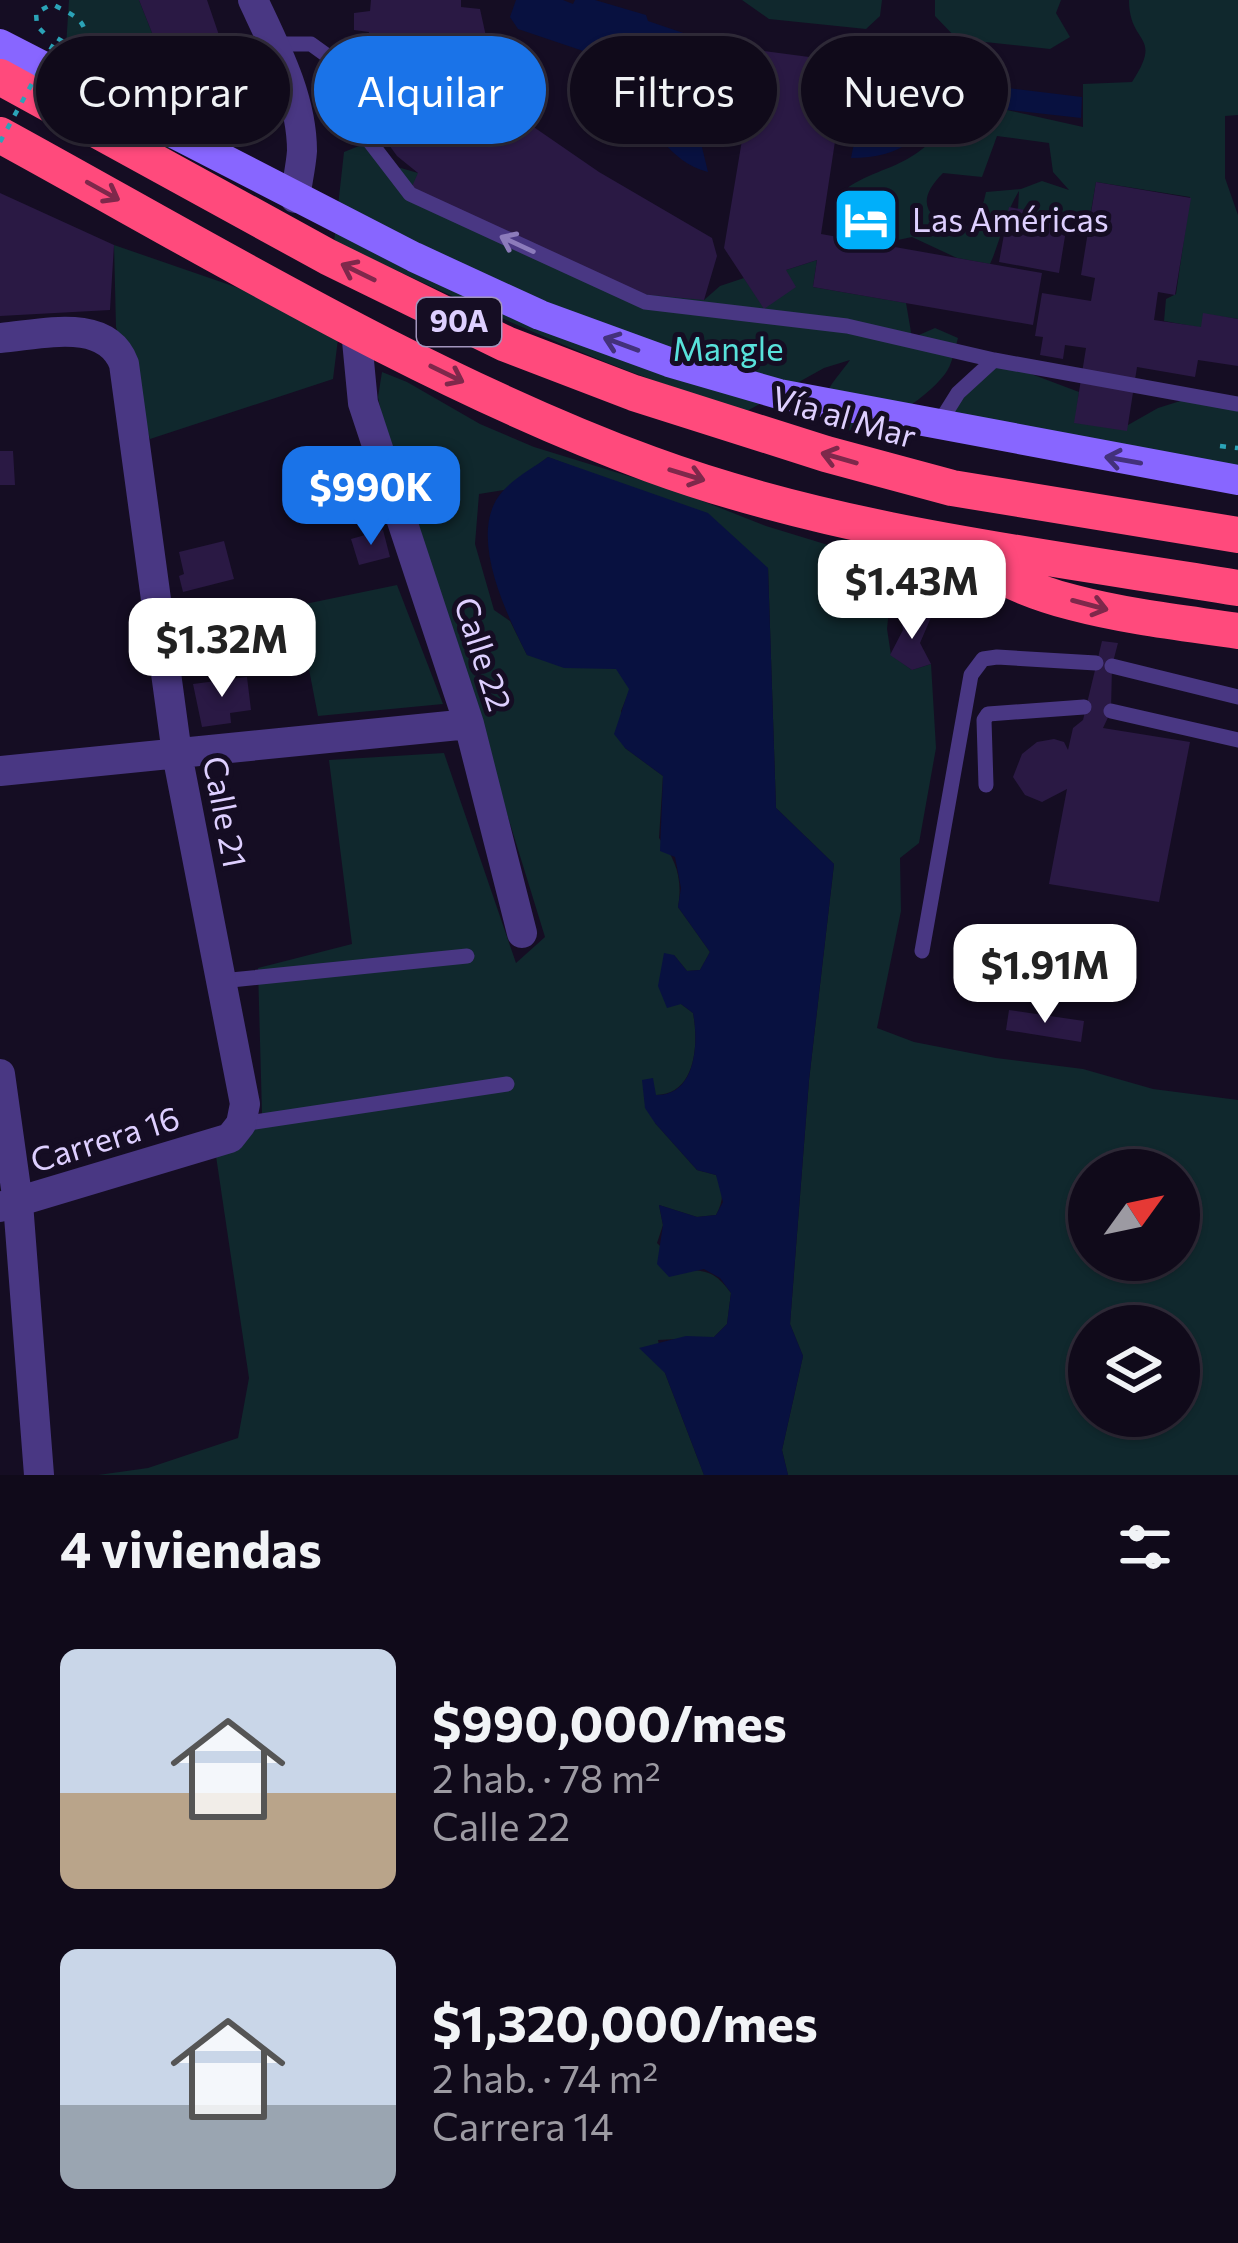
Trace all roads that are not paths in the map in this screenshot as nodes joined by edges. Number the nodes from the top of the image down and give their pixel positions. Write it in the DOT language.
graph roads {
  1 [pos="253,0"];
  2 [pos="270,36"];
  3 [pos="0,44"];
  4 [pos="290,44"];
  5 [pos="14,68"];
  6 [pos="290,89"];
  7 [pos="0,138"];
  8 [pos="295,198"];
  9 [pos="356,330"];
  10 [pos="0,338"];
  11 [pos="994,360"];
  12 [pos="1238,404"];
  13 [pos="937,427"];
  14 [pos="1238,480"];
  15 [pos="1238,536"];
  16 [pos="948,539"];
  17 [pos="1238,588"];
  18 [pos="1238,631"];
  19 [pos="1238,697"];
  20 [pos="1084,707"];
  21 [pos="1111,710"];
  22 [pos="469,724"];
  23 [pos="1238,740"];
  24 [pos="177,754"];
  25 [pos="0,771"];
  26 [pos="986,785"];
  27 [pos="522,933"];
  28 [pos="922,951"];
  29 [pos="467,956"];
  30 [pos="221,982"];
  31 [pos="0,1074"];
  32 [pos="506,1084"];
  33 [pos="236,1131"];
  34 [pos="9,1205"];
  35 [pos="39,1475"];
  1 -- 2 [label="street"];
  3 -- 5 [label="main road, Vía al Mar"];
  11 -- 4 [label="lane, one-way"];
  5 -- 8 [label="main road, Vía al Mar"];
  15 -- 5 [label="highway, Vía al Mar / 90A, one-way"];
  6 -- 8 [label="street"];
  7 -- 9 [label="highway, 90A, one-way"];
  13 -- 8 [label="main road, Vía al Mar, one-way"];
  9 -- 16 [label="highway, 90A, one-way"];
  9 -- 22 [label="street, Calle 22"];
  10 -- 24 [label="street, Calle 21"];
  11 -- 12 [label="lane"];
  11 -- 13 [label="lane"];
  14 -- 13 [label="main road, Vía al Mar, one-way"];
  16 -- 17 [label="highway, 90A"];
  16 -- 18 [label="highway, one-way"];
  19 -- 28 [label="lane"];
  20 -- 26 [label="lane"];
  21 -- 23 [label="lane"];
  22 -- 24 [label="street"];
  22 -- 27 [label="street, Calle 22"];
  24 -- 25 [label="street"];
  24 -- 30 [label="street, Calle 21"];
  29 -- 30 [label="lane"];
  30 -- 33 [label="street, Calle 21"];
  31 -- 34 [label="street"];
  32 -- 33 [label="lane"];
  33 -- 34 [label="street, Carrera 16"];
  34 -- 35 [label="street"];
}
